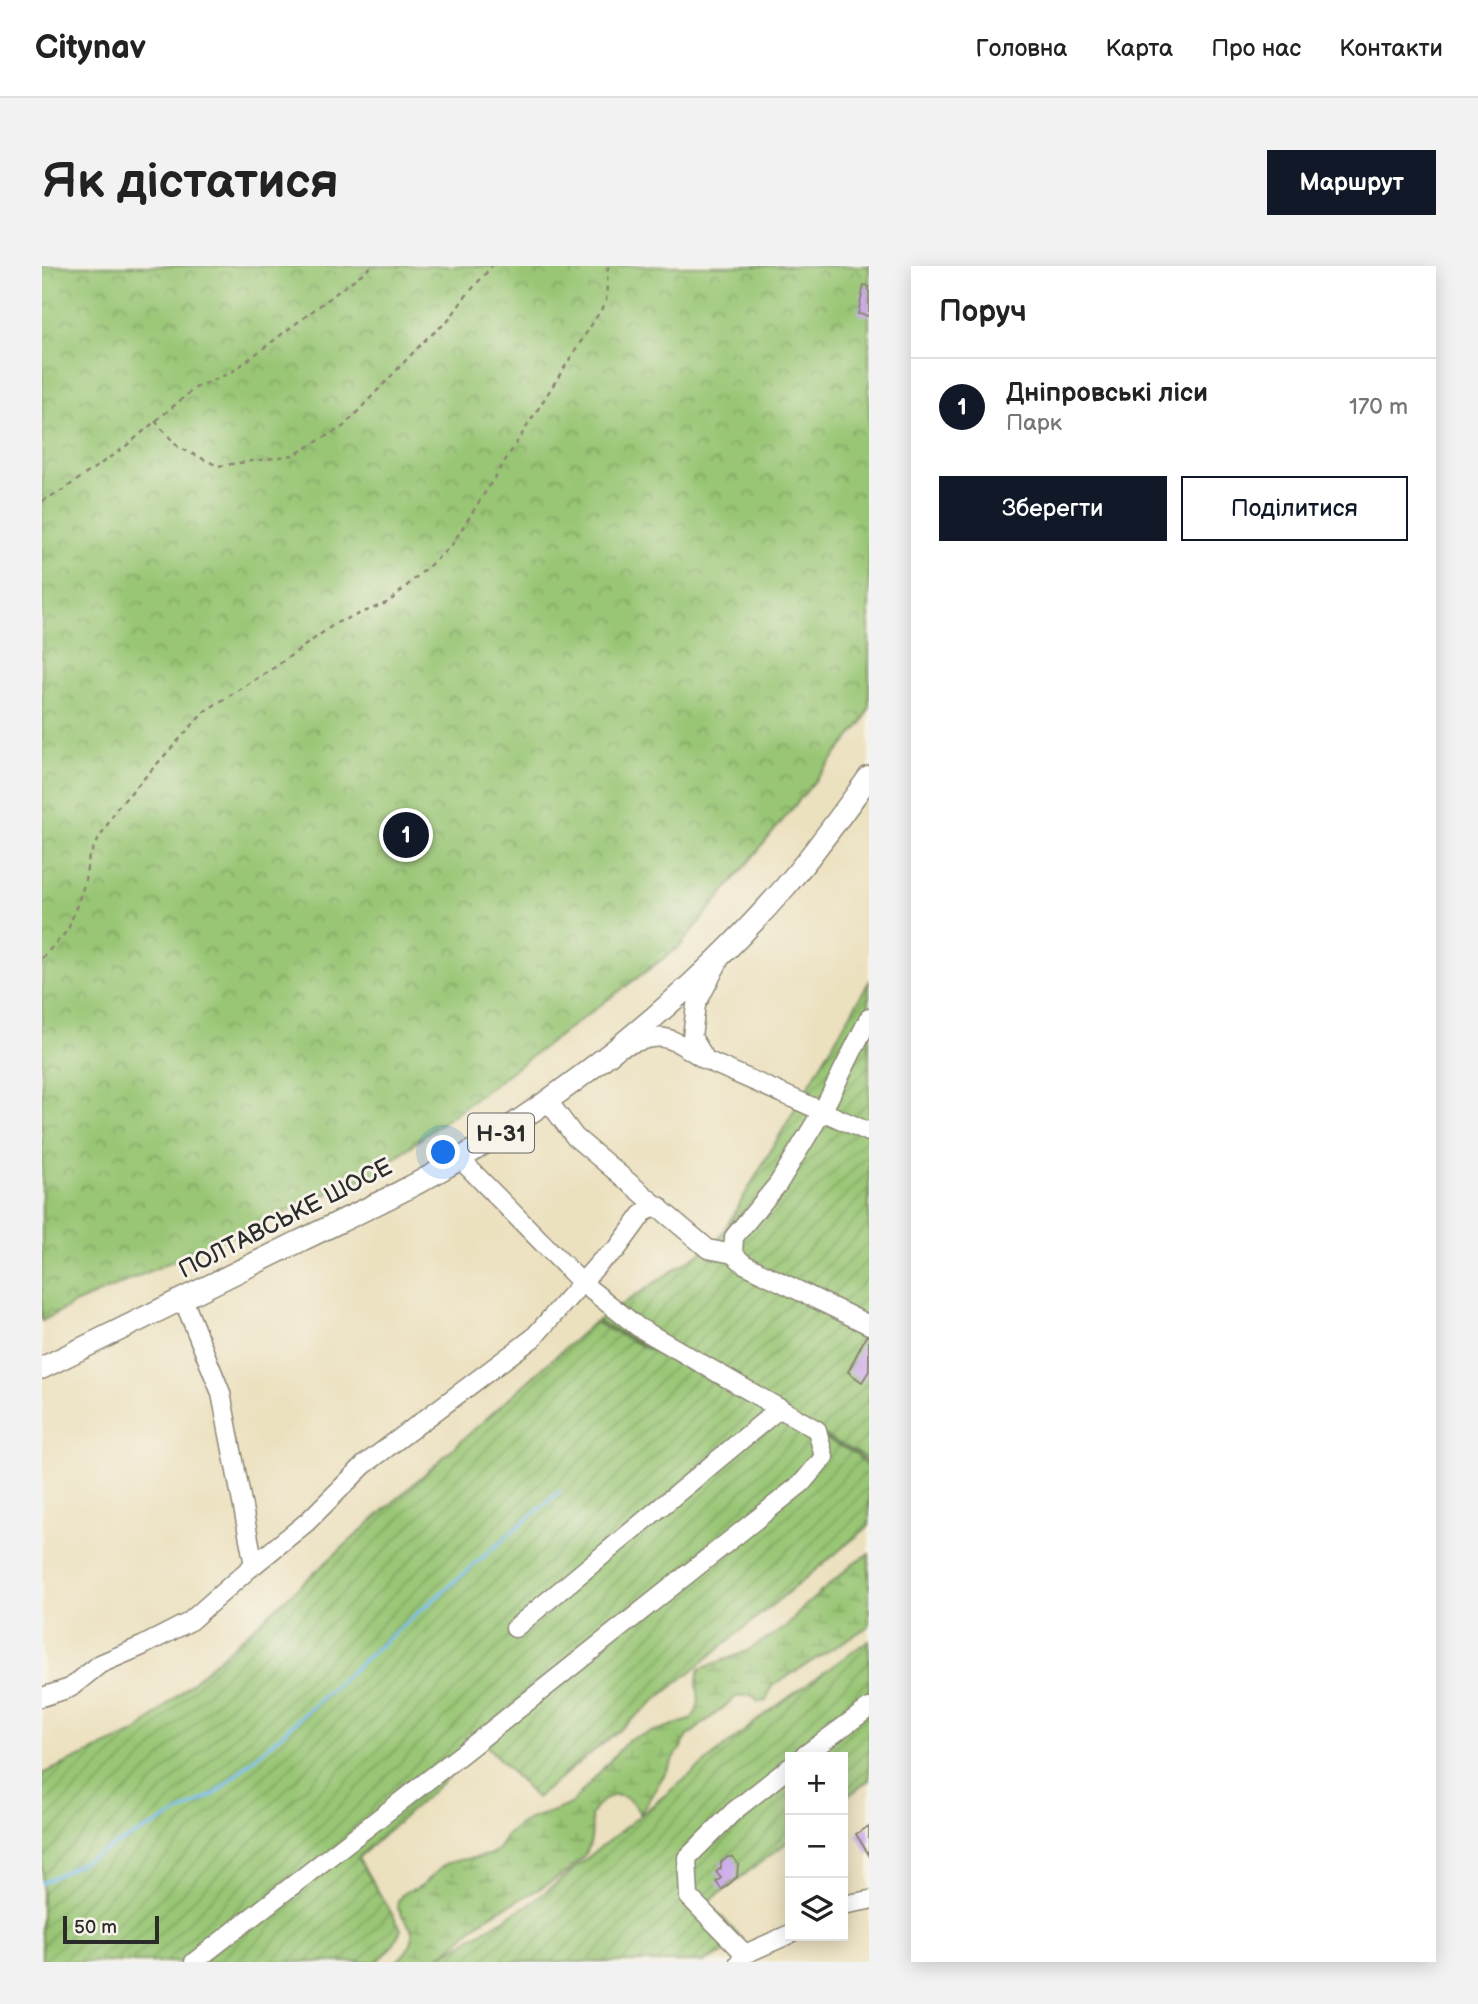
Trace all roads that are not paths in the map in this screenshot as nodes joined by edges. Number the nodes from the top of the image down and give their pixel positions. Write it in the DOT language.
graph roads {
  1 [pos="869,777"];
  2 [pos="723,953"];
  3 [pos="869,1018"];
  4 [pos="617,1048"];
  5 [pos="706,1060"];
  6 [pos="548,1101"];
  7 [pos="823,1110"];
  8 [pos="869,1132"];
  9 [pos="460,1159"];
  10 [pos="659,1206"];
  11 [pos="733,1254"];
  12 [pos="582,1283"];
  13 [pos="183,1299"];
  14 [pos="869,1325"];
  15 [pos="42,1368"];
  16 [pos="780,1408"];
  17 [pos="254,1564"];
  18 [pos="515,1628"];
  19 [pos="42,1698"];
  20 [pos="869,1708"];
  21 [pos="809,1752"];
  22 [pos="785,1771"];
  23 [pos="869,1900"];
  24 [pos="848,1904"];
  25 [pos="785,1936"];
  26 [pos="742,1958"];
  27 [pos="194,1962"];
  1 -- 2 [label="main road, ПОЛТАВСЬКЕ ШОСЕ / Н-31"];
  2 -- 4 [label="main road, ПОЛТАВСЬКЕ ШОСЕ / Н-31"];
  2 -- 5 [label="lane"];
  3 -- 7 [label="lane"];
  4 -- 5 [label="lane"];
  4 -- 6 [label="main road, ПОЛТАВСЬКЕ ШОСЕ / Н-31"];
  5 -- 7 [label="lane"];
  6 -- 9 [label="main road, ПОЛТАВСЬКЕ ШОСЕ / Н-31"];
  6 -- 10 [label="lane"];
  7 -- 8 [label="lane"];
  7 -- 11 [label="lane"];
  9 -- 12 [label="lane"];
  9 -- 13 [label="main road, ПОЛТАВСЬКЕ ШОСЕ / Н-31"];
  10 -- 11 [label="lane"];
  10 -- 12 [label="lane"];
  11 -- 14 [label="lane"];
  12 -- 16 [label="lane"];
  12 -- 17 [label="lane"];
  13 -- 15 [label="main road, ПОЛТАВСЬКЕ ШОСЕ / Н-31"];
  13 -- 17 [label="lane"];
  16 -- 18 [label="lane"];
  16 -- 27 [label="lane"];
  17 -- 19 [label="lane"];
  20 -- 21 [label="lane"];
  22 -- 26 [label="lane"];
  23 -- 24 [label="lane"];
  25 -- 26 [label="lane"];
}
